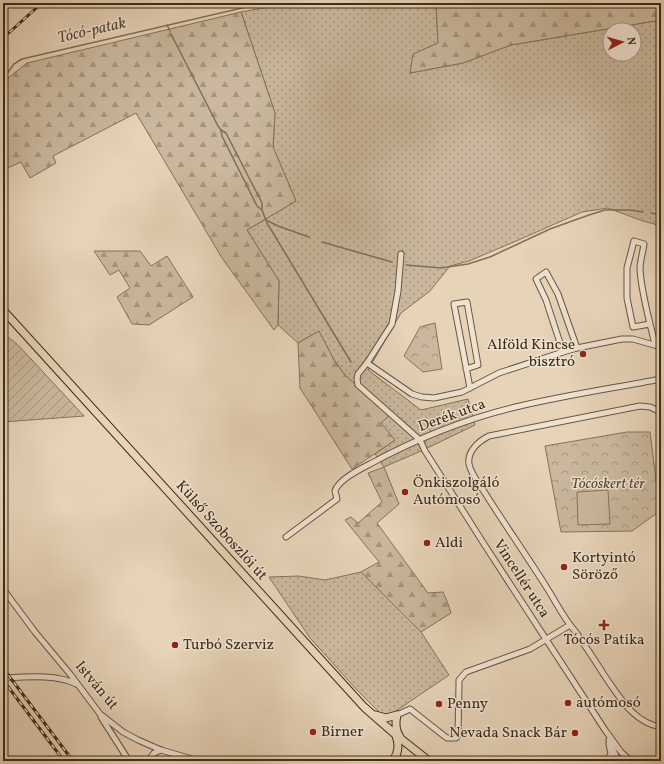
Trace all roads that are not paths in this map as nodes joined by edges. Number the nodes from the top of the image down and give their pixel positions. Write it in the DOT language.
graph roads {
  1 [pos="401,254"];
  2 [pos="3,310"];
  3 [pos="650,324"];
  4 [pos="655,345"];
  5 [pos="661,347"];
  6 [pos="577,348"];
  7 [pos="563,352"];
  8 [pos="367,363"];
  9 [pos="466,369"];
  10 [pos="661,379"];
  11 [pos="470,388"];
  12 [pos="661,412"];
  13 [pos="420,440"];
  14 [pos="286,537"];
  15 [pos="3,589"];
  16 [pos="570,626"];
  17 [pos="547,640"];
  18 [pos="3,678"];
  19 [pos="77,685"];
  20 [pos="100,714"];
  21 [pos="371,714"];
  22 [pos="397,715"];
  23 [pos="661,727"];
  24 [pos="605,730"];
  25 [pos="396,736"];
  26 [pos="404,741"];
  27 [pos="161,750"];
  28 [pos="630,760"];
  29 [pos="130,761"];
  30 [pos="148,761"];
  31 [pos="199,761"];
  32 [pos="393,761"];
  33 [pos="429,761"];
  34 [pos="607,761"];
  35 [pos="618,761"];
  1 -- 8 [label="street, Vincellér utca"];
  2 -- 21 [label="main road, Külső Szoboszlói út"];
  3 -- 3 [label="street"];
  3 -- 4 [label="street"];
  4 -- 5 [label="street, Derék utca"];
  4 -- 6 [label="street, Derék utca"];
  6 -- 7 [label="street, Derék utca"];
  6 -- 7 [label="street"];
  7 -- 11 [label="street, Derék utca"];
  8 -- 11 [label="street, Derék utca"];
  8 -- 13 [label="street, Vincellér utca"];
  9 -- 9 [label="street, Derék utca"];
  9 -- 11 [label="street, Derék utca"];
  10 -- 13 [label="street, Derék utca"];
  12 -- 16 [label="street, Vincellér utca"];
  13 -- 14 [label="street, Derék utca"];
  13 -- 17 [label="street, Vincellér utca"];
  15 -- 19 [label="street, István út"];
  16 -- 17 [label="street"];
  16 -- 23 [label="street, Vincellér utca"];
  17 -- 22 [label="street"];
  17 -- 24 [label="street, Vincellér utca"];
  18 -- 19 [label="street"];
  19 -- 20 [label="street, István út"];
  20 -- 27 [label="street, István út"];
  20 -- 29 [label="street"];
  21 -- 22 [label="main road"];
  21 -- 25 [label="main road, Külső Szoboszlói út"];
  22 -- 26 [label="main road"];
  24 -- 28 [label="street, Vincellér utca"];
  24 -- 34 [label="street"];
  24 -- 35 [label="street, Vincellér utca"];
  25 -- 26 [label="main road, Külső Szoboszlói út"];
  25 -- 32 [label="main road"];
  26 -- 33 [label="main road, Külső Szoboszlói út"];
  27 -- 30 [label="street"];
  27 -- 31 [label="street, István út"];
  28 -- 35 [label="street"];
}
